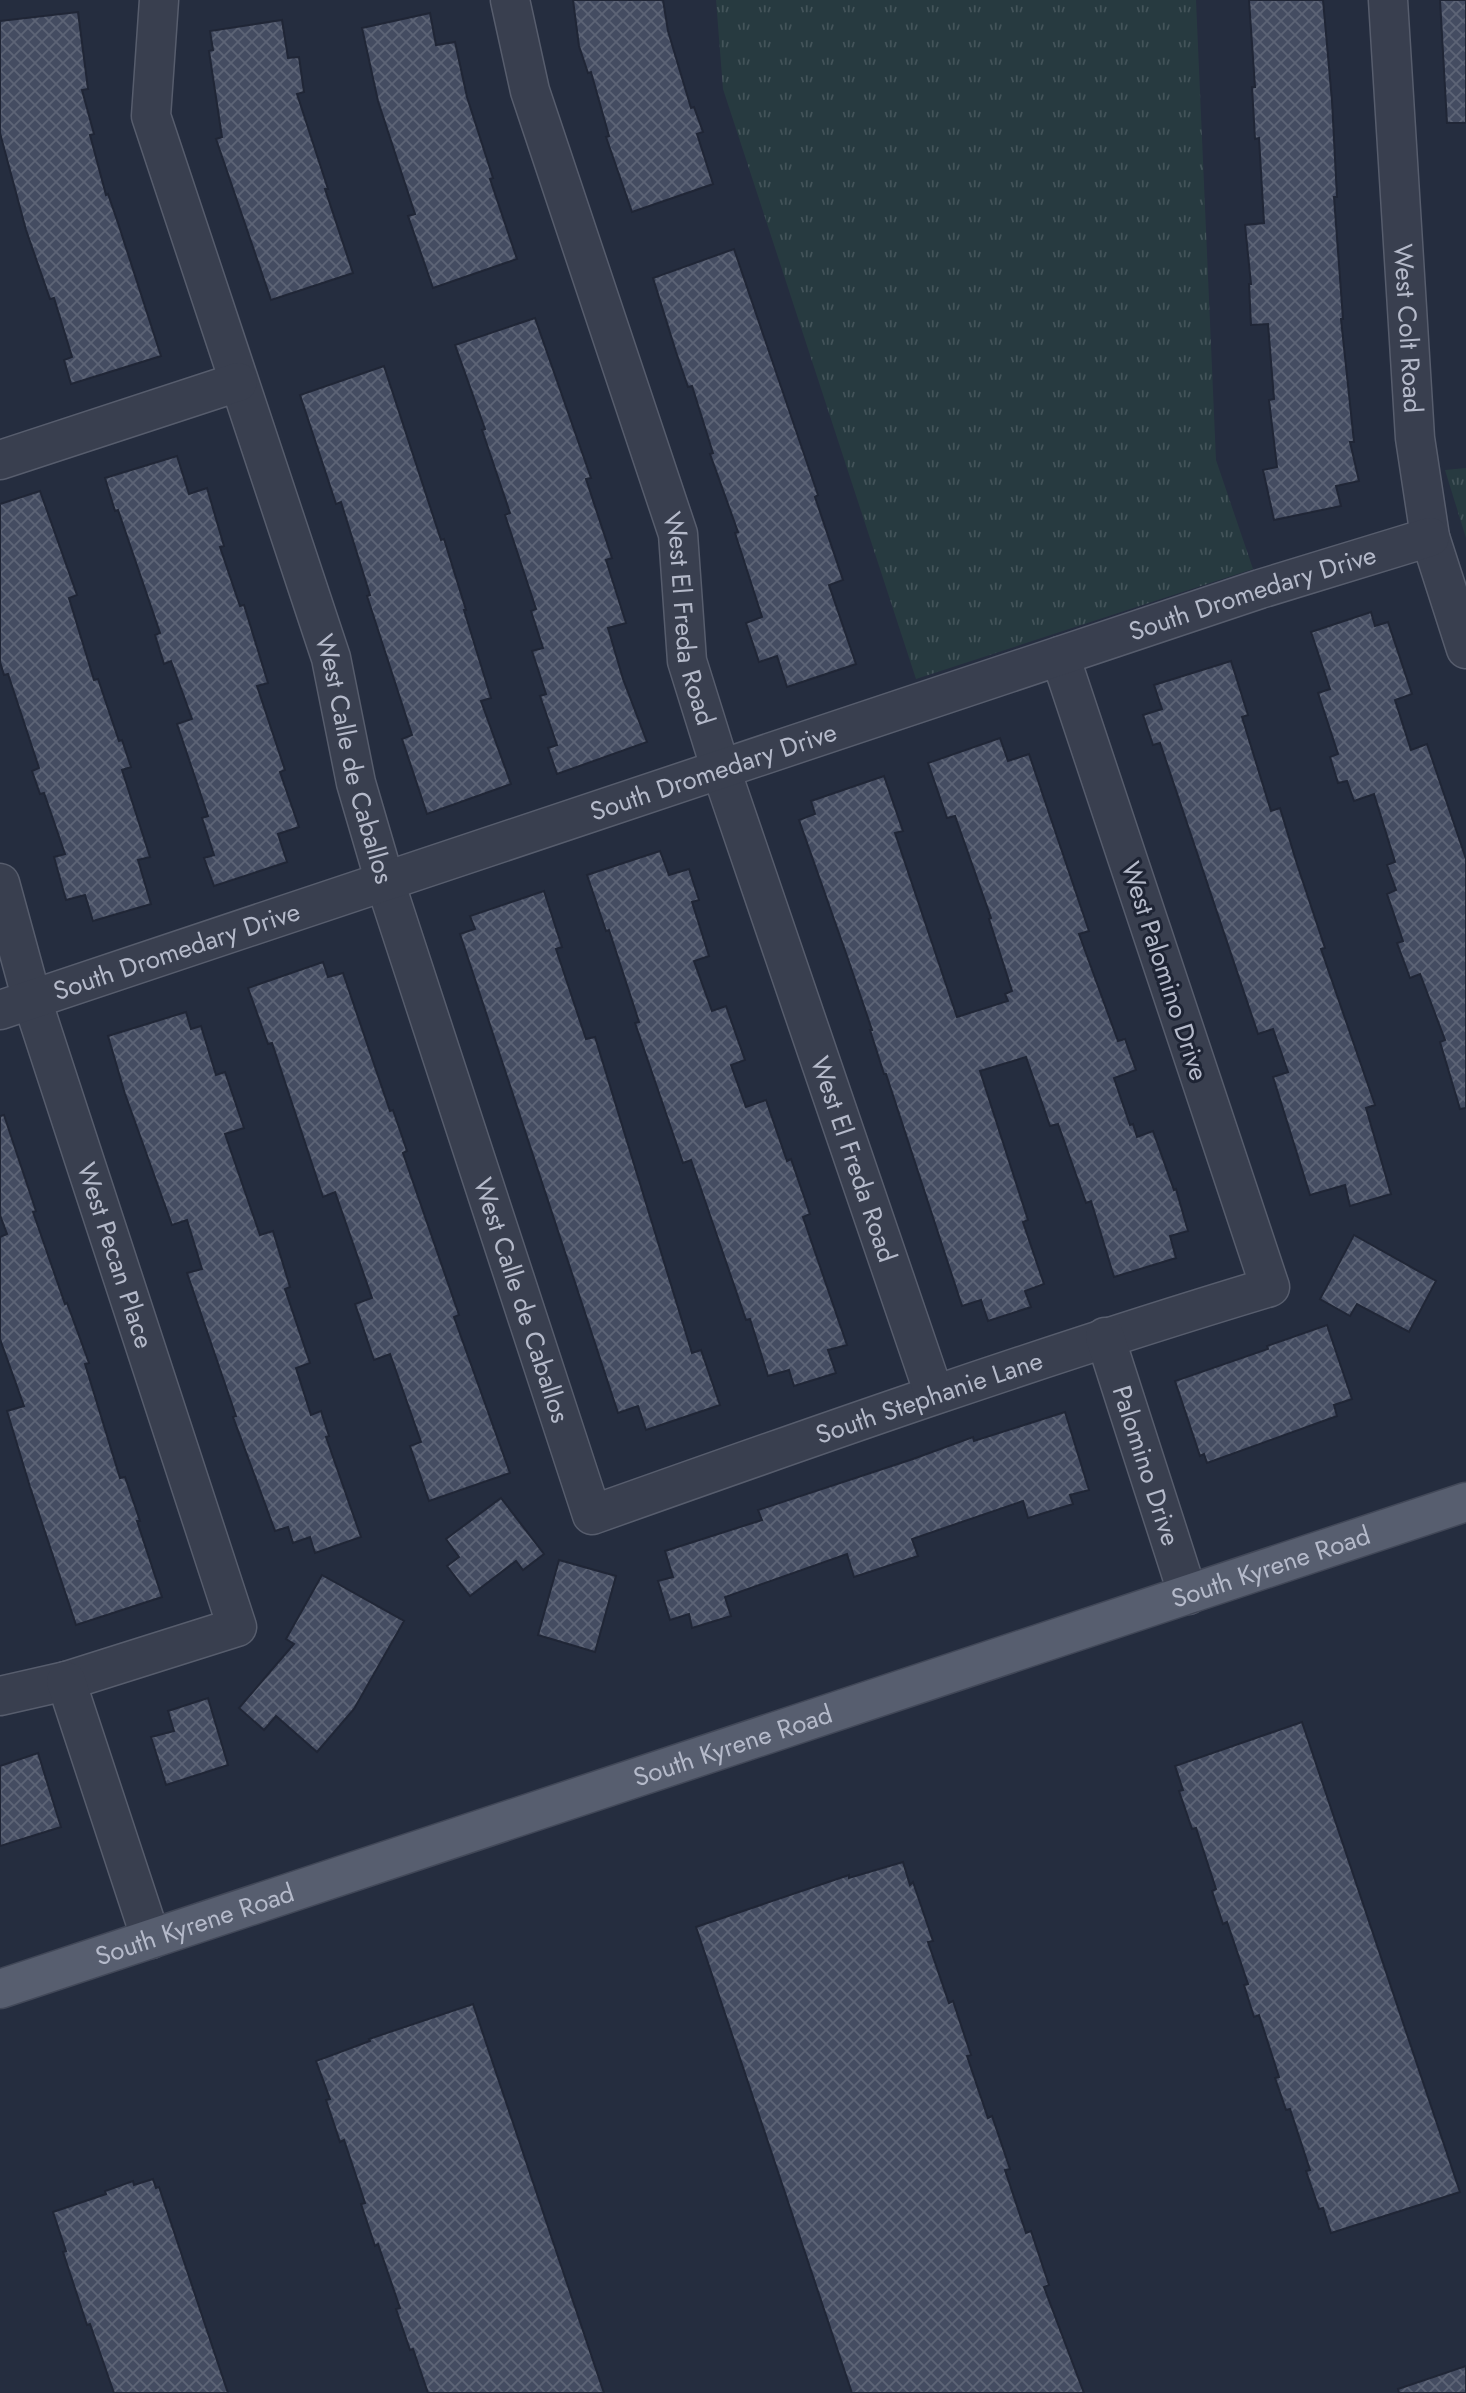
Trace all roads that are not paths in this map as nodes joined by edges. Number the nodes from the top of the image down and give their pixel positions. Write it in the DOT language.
graph roads {
  1 [pos="159,0"];
  2 [pos="510,0"];
  3 [pos="1388,0"];
  4 [pos="238,382"];
  5 [pos="0,460"];
  6 [pos="1430,537"];
  7 [pos="1466,649"];
  8 [pos="1060,656"];
  9 [pos="721,770"];
  10 [pos="385,882"];
  11 [pos="0,883"];
  12 [pos="16,1005"];
  13 [pos="1270,1287"];
  14 [pos="1105,1337"];
  15 [pos="934,1394"];
  16 [pos="1466,1502"];
  17 [pos="592,1515"];
  18 [pos="1188,1595"];
  19 [pos="66,1681"];
  20 [pos="0,1696"];
  21 [pos="151,1939"];
  22 [pos="0,1989"];
  1 -- 4 [label="street, West Calle de Caballos"];
  2 -- 9 [label="street, West El Freda Road"];
  3 -- 6 [label="street, West Colt Road"];
  4 -- 5 [label="street"];
  4 -- 10 [label="street, West Calle de Caballos"];
  6 -- 7 [label="street, West Colt Road"];
  6 -- 8 [label="street, South Dromedary Drive"];
  8 -- 9 [label="street, South Dromedary Drive"];
  8 -- 13 [label="street, West Palomino Drive"];
  9 -- 10 [label="street, South Dromedary Drive"];
  9 -- 15 [label="street, West El Freda Road"];
  10 -- 12 [label="street, South Dromedary Drive"];
  10 -- 17 [label="street, West Calle de Caballos"];
  11 -- 12 [label="street, West Pecan Place"];
  12 -- 19 [label="street, West Pecan Place"];
  13 -- 14 [label="street, South Stephanie Lane"];
  14 -- 15 [label="street, South Stephanie Lane"];
  14 -- 18 [label="street, Palomino Drive"];
  15 -- 17 [label="street, South Stephanie Lane"];
  16 -- 18 [label="main road, South Kyrene Road"];
  18 -- 21 [label="main road, South Kyrene Road"];
  19 -- 20 [label="street"];
  19 -- 21 [label="street"];
  21 -- 22 [label="main road, South Kyrene Road"];
}
